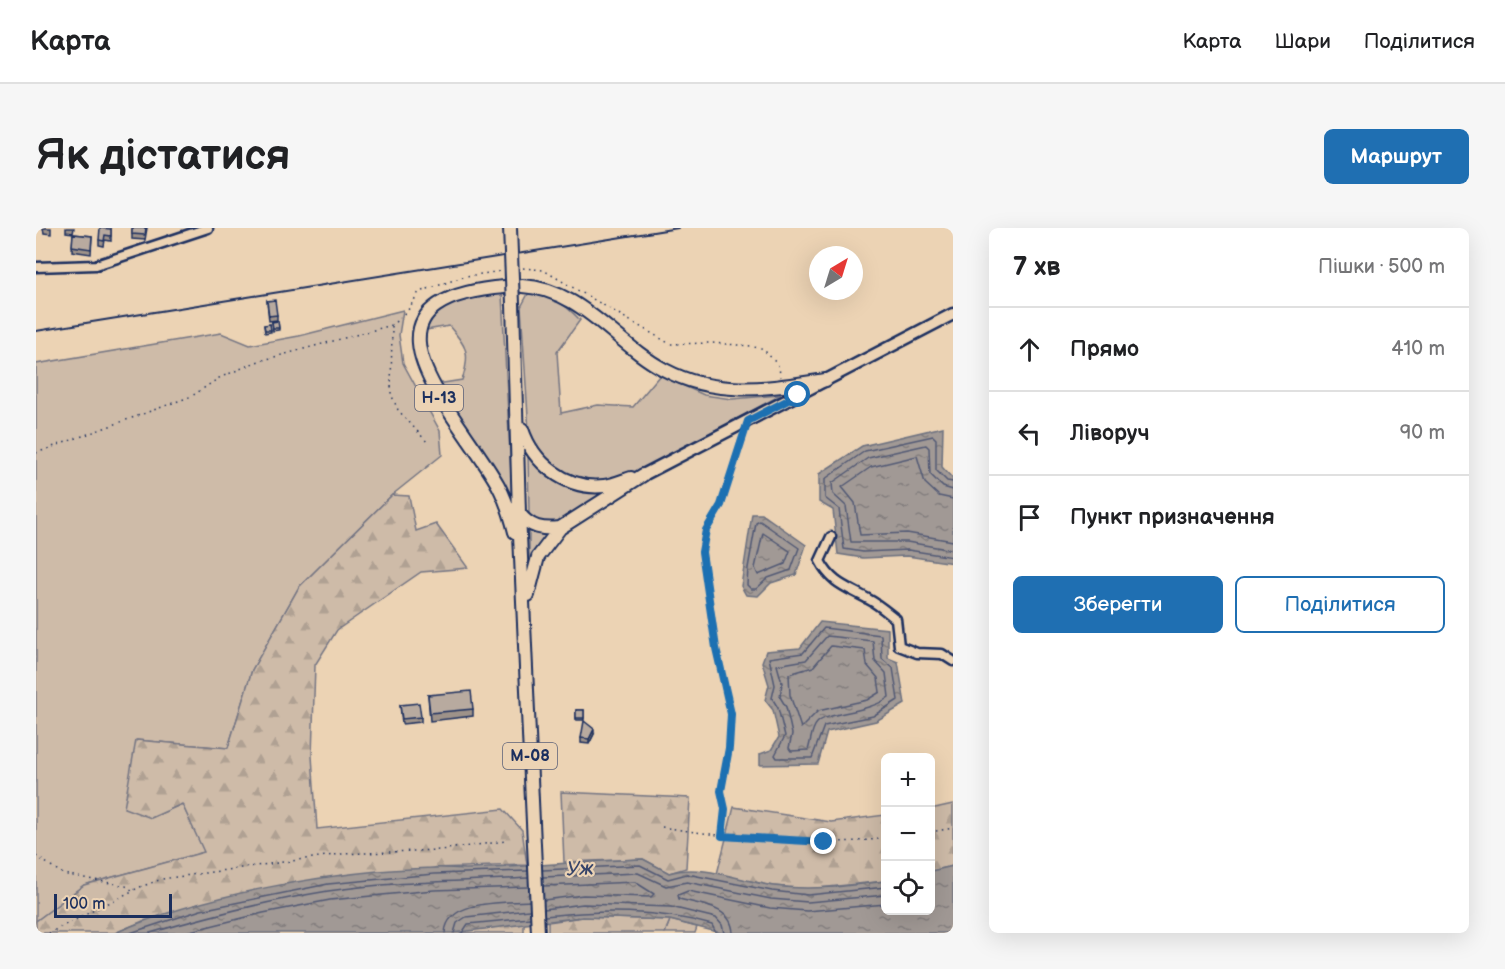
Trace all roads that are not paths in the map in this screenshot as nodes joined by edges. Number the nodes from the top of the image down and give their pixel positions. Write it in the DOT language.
graph roads {
  1 [pos="208,228"];
  2 [pos="510,228"];
  3 [pos="36,267"];
  4 [pos="522,286"];
  5 [pos="505,287"];
  6 [pos="953,314"];
  7 [pos="826,380"];
  8 [pos="518,417"];
  9 [pos="643,475"];
  10 [pos="519,513"];
  11 [pos="560,528"];
  12 [pos="831,537"];
  13 [pos="521,551"];
  14 [pos="524,617"];
  15 [pos="953,661"];
  16 [pos="538,933"];
  1 -- 3 [label="street"];
  2 -- 8 [label="highway, М-08, bridge"];
  4 -- 7 [label="highway"];
  5 -- 13 [label="highway, Н-13"];
  6 -- 7 [label="main road"];
  7 -- 9 [label="main road"];
  8 -- 9 [label="highway"];
  8 -- 10 [label="highway, М-08"];
  9 -- 11 [label="highway"];
  10 -- 11 [label="highway"];
  10 -- 13 [label="highway, М-08"];
  11 -- 14 [label="highway"];
  12 -- 15 [label="street"];
  13 -- 14 [label="highway, М-08"];
  14 -- 16 [label="highway, М-08"];
}
